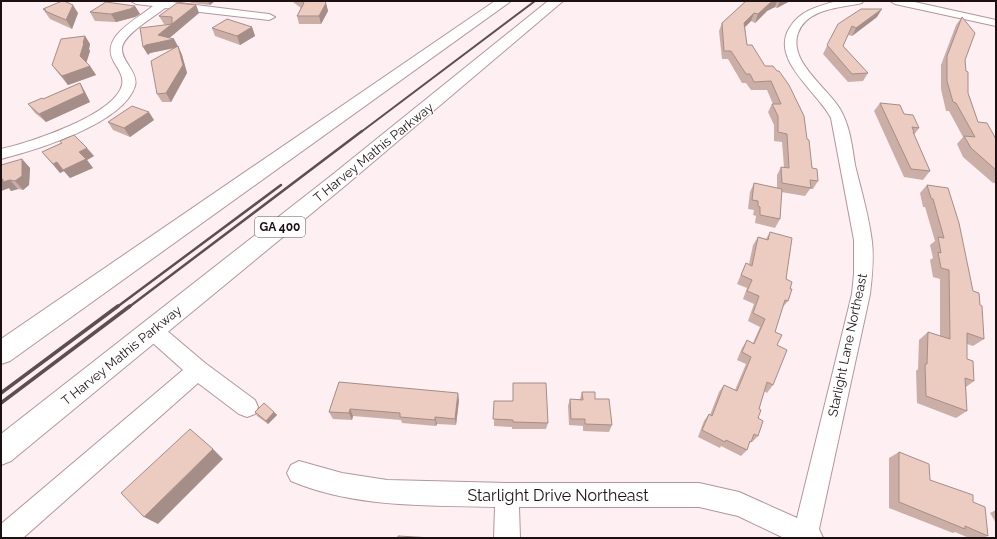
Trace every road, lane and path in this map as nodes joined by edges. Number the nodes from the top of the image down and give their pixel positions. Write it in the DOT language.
graph roads {
  1 [pos="136,1"];
  2 [pos="504,1"];
  3 [pos="556,1"];
  4 [pos="858,1"];
  5 [pos="895,1"];
  6 [pos="163,4"];
  7 [pos="269,17"];
  8 [pos="996,23"];
  9 [pos="1,154"];
  10 [pos="152,330"];
  11 [pos="1,353"];
  12 [pos="198,370"];
  13 [pos="248,407"];
  14 [pos="1,451"];
  15 [pos="299,473"];
  16 [pos="507,496"];
  17 [pos="4,536"];
  18 [pos="807,537"];
  19 [pos="507,538"];
  1 -- 6 [label="street"];
  2 -- 11 [label="highway"];
  3 -- 10 [label="highway, T Harvey Mathis Parkway / GA 400"];
  4 -- 18 [label="street, Starlight Lane Northeast"];
  5 -- 8 [label="street"];
  6 -- 7 [label="street"];
  6 -- 9 [label="street"];
  10 -- 12 [label="street"];
  10 -- 14 [label="highway, T Harvey Mathis Parkway / GA 400"];
  12 -- 13 [label="street"];
  12 -- 17 [label="street"];
  15 -- 16 [label="street, Starlight Drive Northeast"];
  16 -- 18 [label="street, Starlight Drive Northeast"];
  16 -- 19 [label="street"];
}
